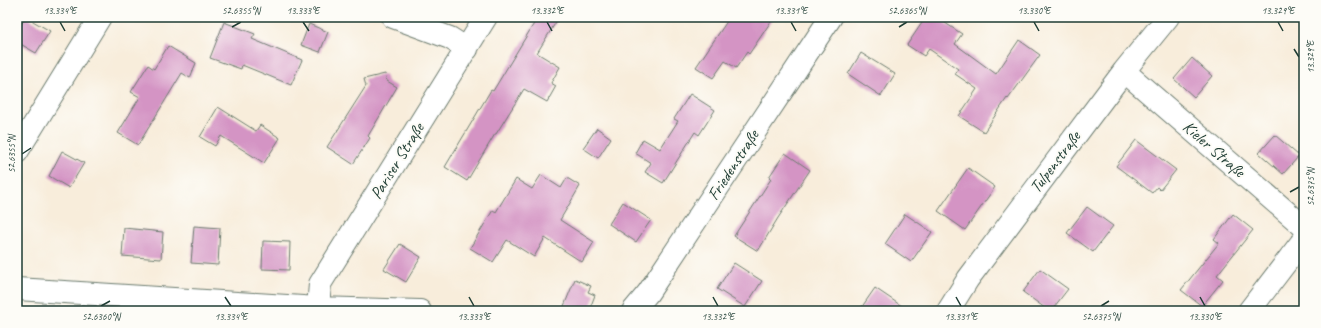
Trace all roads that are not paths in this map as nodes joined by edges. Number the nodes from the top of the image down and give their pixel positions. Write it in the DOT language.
graph roads {
  1 [pos="100,17"];
  2 [pos="393,17"];
  3 [pos="486,17"];
  4 [pos="831,17"];
  5 [pos="1168,17"];
  6 [pos="467,49"];
  7 [pos="1124,71"];
  8 [pos="17,152"];
  9 [pos="1304,227"];
  10 [pos="1304,240"];
  11 [pos="17,289"];
  12 [pos="318,308"];
  13 [pos="420,311"];
  14 [pos="633,311"];
  15 [pos="948,311"];
  16 [pos="1249,311"];
  1 -- 8 [label="street"];
  2 -- 6 [label="street"];
  3 -- 6 [label="street, Pariser Straße"];
  4 -- 14 [label="street, Friedenstraße"];
  5 -- 7 [label="street, Tulpenstraße"];
  6 -- 12 [label="street, Pariser Straße"];
  7 -- 9 [label="street, Kieler Straße"];
  7 -- 15 [label="street, Tulpenstraße"];
  10 -- 16 [label="street"];
  11 -- 12 [label="street"];
  12 -- 13 [label="street"];
}
